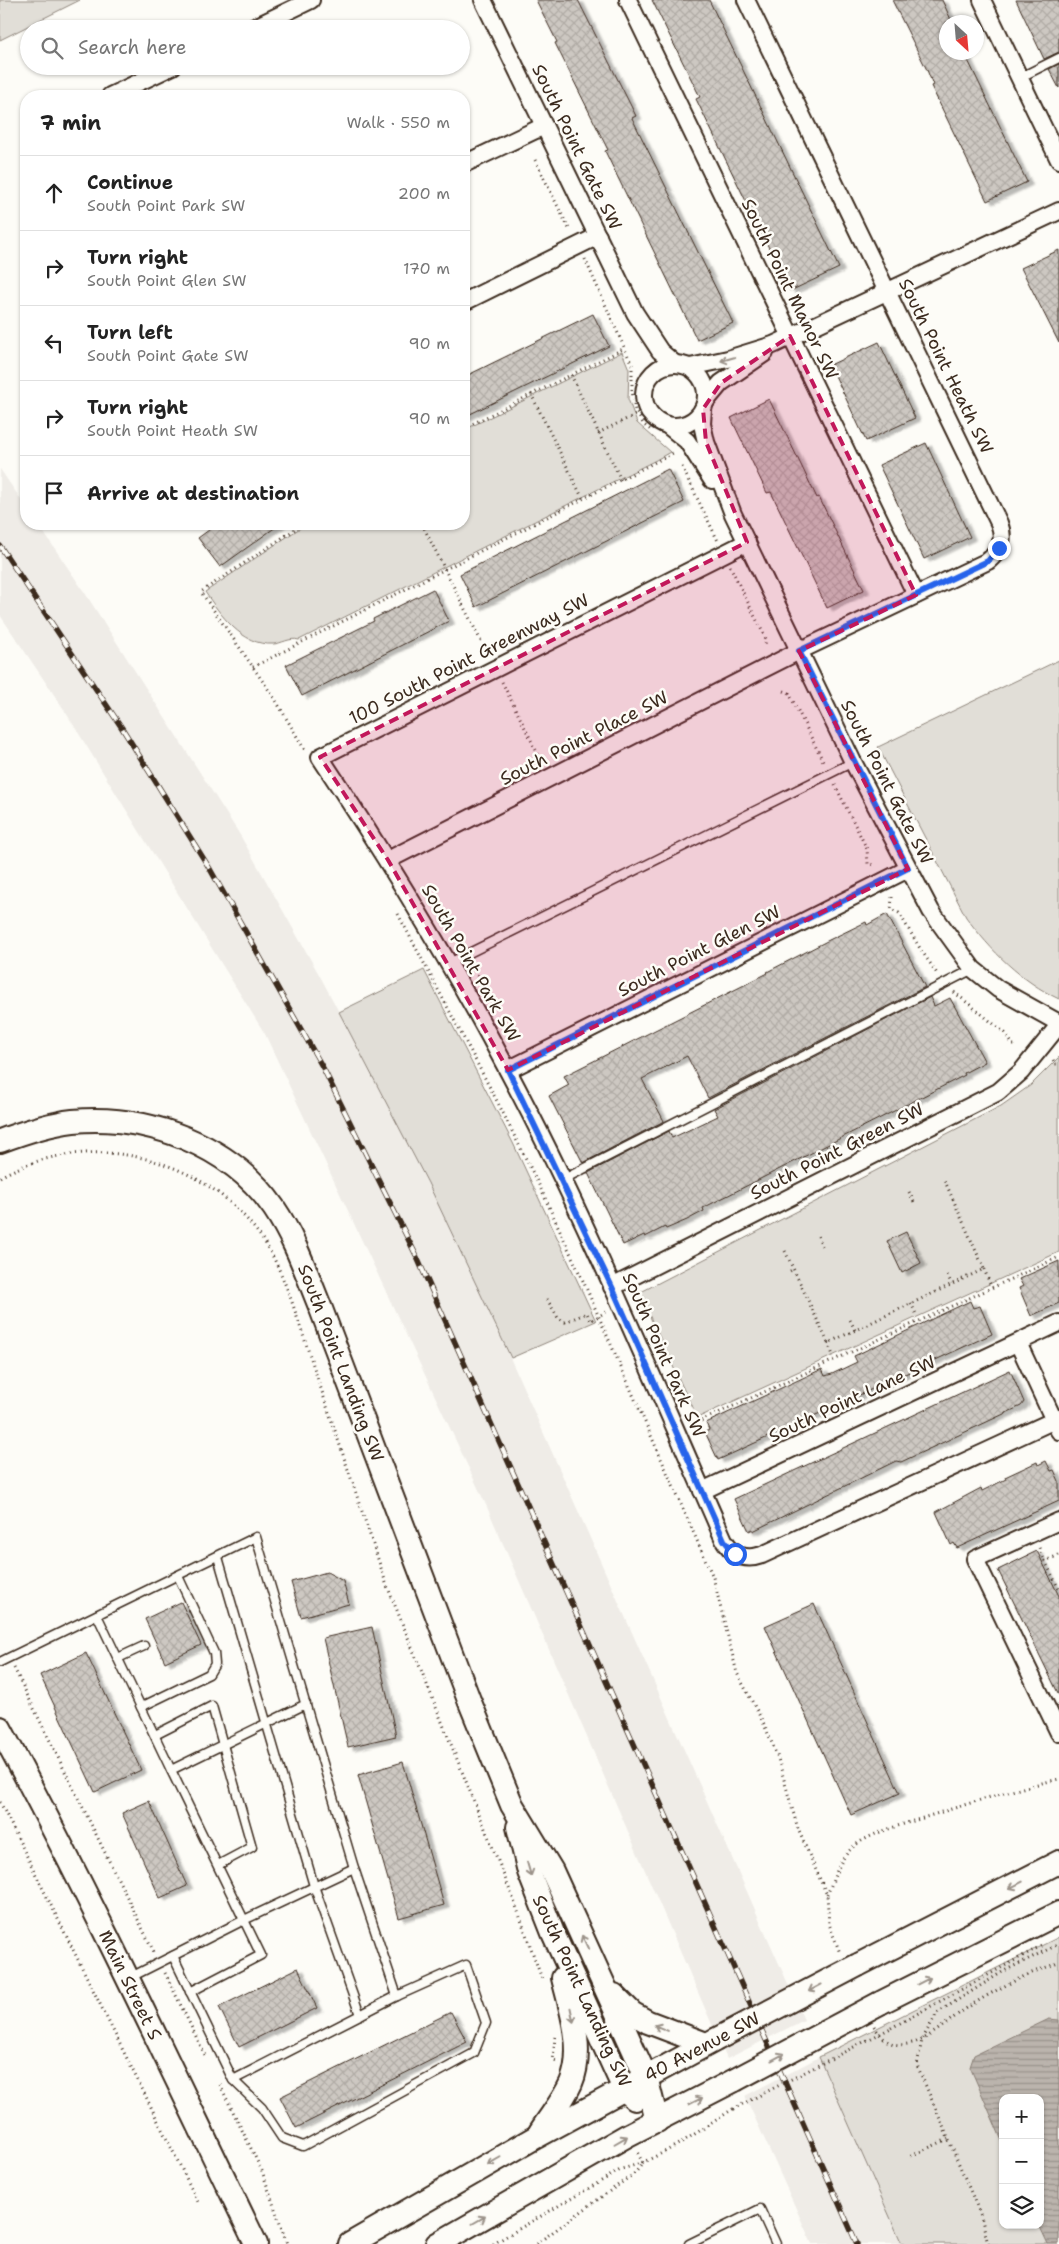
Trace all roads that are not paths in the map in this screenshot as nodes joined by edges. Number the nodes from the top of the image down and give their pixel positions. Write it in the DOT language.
graph roads {
  1 [pos="312,0"];
  2 [pos="482,0"];
  3 [pos="628,0"];
  4 [pos="746,0"];
  5 [pos="982,0"];
  6 [pos="270,20"];
  7 [pos="1059,58"];
  8 [pos="154,75"];
  9 [pos="1019,78"];
  10 [pos="123,90"];
  11 [pos="544,126"];
  12 [pos="1059,160"];
  13 [pos="470,161"];
  14 [pos="1059,210"];
  15 [pos="598,236"];
  16 [pos="888,291"];
  17 [pos="470,299"];
  18 [pos="635,312"];
  19 [pos="790,336"];
  20 [pos="683,366"];
  21 [pos="650,377"];
  22 [pos="704,405"];
  23 [pos="662,431"];
  24 [pos="733,514"];
  25 [pos="746,542"];
  26 [pos="916,595"];
  27 [pos="799,651"];
  28 [pos="853,762"];
  29 [pos="388,860"];
  30 [pos="908,868"];
  31 [pos="449,964"];
  32 [pos="973,970"];
  33 [pos="1059,1024"];
  34 [pos="508,1070"];
  35 [pos="0,1141"];
  36 [pos="562,1180"];
  37 [pos="612,1287"];
  38 [pos="1059,1323"];
  39 [pos="1018,1343"];
  40 [pos="1057,1423"];
  41 [pos="702,1491"];
  42 [pos="1059,1521"];
  43 [pos="218,1557"];
  44 [pos="178,1576"];
  45 [pos="98,1615"];
  46 [pos="144,1646"];
  47 [pos="118,1658"];
  48 [pos="0,1662"];
  49 [pos="306,1704"];
  50 [pos="141,1707"];
  51 [pos="266,1722"];
  52 [pos="0,1728"];
  53 [pos="1059,1733"];
  54 [pos="155,1735"];
  55 [pos="223,1744"];
  56 [pos="172,1770"];
  57 [pos="512,1804"];
  58 [pos="1059,1862"];
  59 [pos="218,1865"];
  60 [pos="354,1868"];
  61 [pos="314,1886"];
  62 [pos="1059,1913"];
  63 [pos="244,1920"];
  64 [pos="553,1933"];
  65 [pos="173,1956"];
  66 [pos="127,1979"];
  67 [pos="605,1986"];
  68 [pos="190,1992"];
  69 [pos="397,1996"];
  70 [pos="360,2015"];
  71 [pos="711,2042"];
  72 [pos="646,2077"];
  73 [pos="232,2080"];
  74 [pos="624,2089"];
  75 [pos="657,2121"];
  76 [pos="536,2137"];
  77 [pos="256,2244"];
  78 [pos="350,2244"];
  79 [pos="437,2244"];
  80 [pos="689,2244"];
  81 [pos="776,2244"];
  1 -- 6 [label="street"];
  2 -- 11 [label="street, South Point Gate SW"];
  3 -- 19 [label="street, South Point Manor SW"];
  4 -- 16 [label="street, South Point Heath SW"];
  5 -- 9 [label="street"];
  7 -- 9 [label="lane"];
  8 -- 10 [label="street"];
  9 -- 12 [label="street"];
  11 -- 13 [label="street"];
  11 -- 15 [label="street, South Point Gate SW"];
  14 -- 16 [label="street"];
  15 -- 17 [label="street"];
  15 -- 18 [label="street, South Point Gate SW"];
  16 -- 19 [label="street"];
  16 -- 26 [label="street, South Point Heath SW"];
  18 -- 20 [label="street, South Point Gate SW"];
  18 -- 21 [label="street, South Point Gate SW"];
  19 -- 20 [label="street, one-way"];
  19 -- 22 [label="street"];
  19 -- 26 [label="street, South Point Manor SW"];
  20 -- 21 [label="street"];
  20 -- 22 [label="street"];
  21 -- 23 [label="street"];
  22 -- 23 [label="street"];
  22 -- 24 [label="street, South Point Gate SW"];
  23 -- 24 [label="street, South Point Gate SW"];
  24 -- 25 [label="street, South Point Gate SW"];
  25 -- 27 [label="street, South Point Gate SW"];
  25 -- 29 [label="street, 100 South Point Greenway SW"];
  26 -- 27 [label="street, South Point Heath SW"];
  27 -- 28 [label="street, South Point Gate SW"];
  27 -- 29 [label="street, South Point Place SW"];
  28 -- 30 [label="street, South Point Gate SW"];
  28 -- 31 [label="lane"];
  29 -- 31 [label="street, South Point Park SW"];
  30 -- 32 [label="street, South Point Gate SW"];
  30 -- 34 [label="street, South Point Glen SW"];
  31 -- 34 [label="street, South Point Park SW"];
  32 -- 33 [label="street, South Point Gate SW"];
  32 -- 36 [label="lane"];
  33 -- 37 [label="street, South Point Green SW"];
  34 -- 36 [label="street, South Point Park SW"];
  35 -- 57 [label="main road, South Point Landing SW"];
  36 -- 37 [label="street, South Point Park SW"];
  37 -- 41 [label="street, South Point Park SW"];
  38 -- 39 [label="street, South Point Lane SW"];
  39 -- 40 [label="street"];
  39 -- 41 [label="street, South Point Lane SW"];
  40 -- 41 [label="street, South Point Park SW"];
  42 -- 53 [label="street"];
  43 -- 44 [label="lane"];
  43 -- 49 [label="lane"];
  43 -- 51 [label="lane"];
  44 -- 45 [label="lane"];
  44 -- 50 [label="lane"];
  45 -- 47 [label="lane"];
  45 -- 48 [label="lane"];
  46 -- 47 [label="lane"];
  47 -- 50 [label="lane"];
  49 -- 51 [label="lane"];
  49 -- 60 [label="lane"];
  50 -- 54 [label="lane"];
  51 -- 55 [label="lane"];
  51 -- 61 [label="lane"];
  52 -- 66 [label="main road, Main Street S"];
  54 -- 55 [label="lane"];
  54 -- 56 [label="lane"];
  55 -- 56 [label="lane"];
  55 -- 59 [label="lane"];
  56 -- 59 [label="lane"];
  57 -- 64 [label="main road, South Point Landing SW, one-way"];
  67 -- 57 [label="main road, South Point Landing SW, one-way"];
  58 -- 71 [label="main road, 40 Avenue SW, one-way, bridge"];
  59 -- 63 [label="lane"];
  60 -- 61 [label="lane"];
  60 -- 69 [label="lane"];
  61 -- 63 [label="lane"];
  61 -- 70 [label="lane"];
  75 -- 62 [label="main road, one-way, bridge"];
  63 -- 65 [label="lane"];
  63 -- 68 [label="lane"];
  64 -- 74 [label="main road, South Point Landing SW"];
  64 -- 76 [label="main road, one-way"];
  65 -- 66 [label="lane"];
  65 -- 68 [label="lane"];
  66 -- 77 [label="main road, Main Street S"];
  71 -- 67 [label="main road, one-way"];
  67 -- 72 [label="main road, South Point Landing SW"];
  68 -- 73 [label="lane"];
  69 -- 70 [label="lane"];
  69 -- 73 [label="lane"];
  70 -- 73 [label="lane"];
  71 -- 72 [label="main road, 40 Avenue SW"];
  72 -- 74 [label="main road, 40 Avenue SW"];
  72 -- 75 [label="main road, South Point Landing SW"];
  74 -- 75 [label="main road, South Point Landing SW"];
  74 -- 76 [label="main road, 40 Avenue SW"];
  79 -- 75 [label="main road, one-way"];
  76 -- 78 [label="main road, 40 Avenue SW, one-way"];
  80 -- 81 [label="lane"];
}
